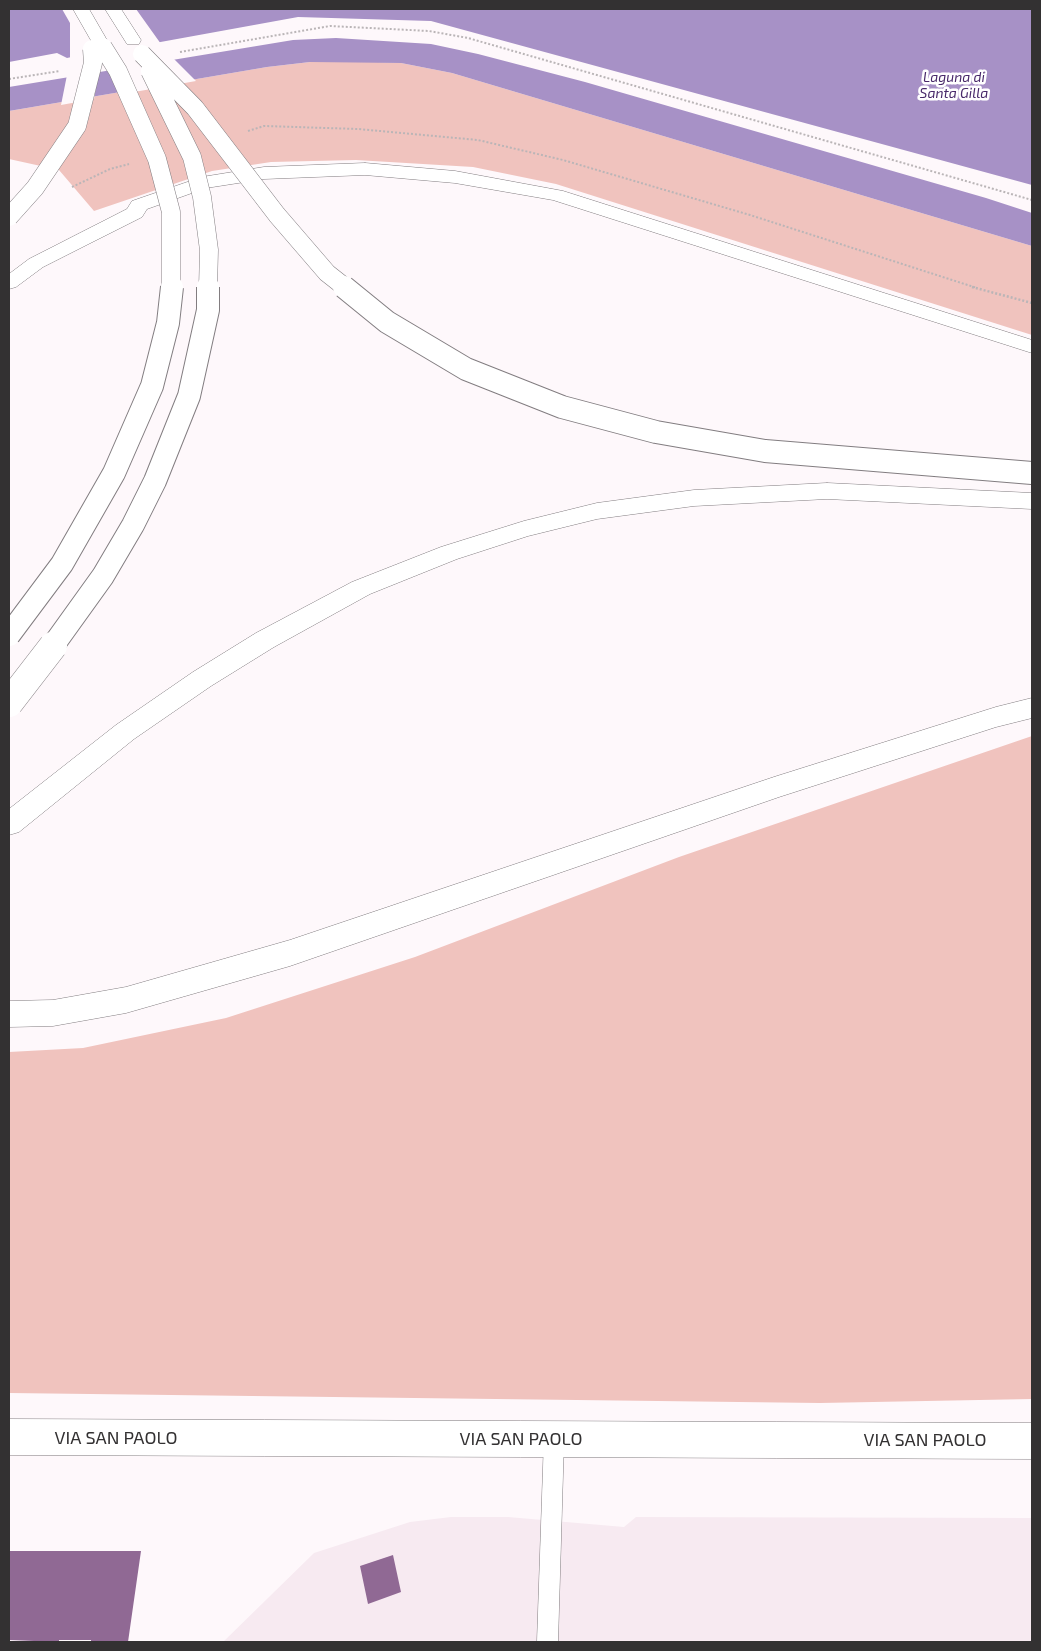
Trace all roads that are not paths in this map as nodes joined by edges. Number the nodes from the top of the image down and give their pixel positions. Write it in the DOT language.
graph roads {
  1 [pos="113,9"];
  2 [pos="85,14"];
  3 [pos="142,54"];
  4 [pos="9,217"];
  5 [pos="9,283"];
  6 [pos="1032,346"];
  7 [pos="1032,473"];
  8 [pos="1032,501"];
  9 [pos="9,635"];
  10 [pos="9,703"];
  11 [pos="1032,708"];
  12 [pos="9,824"];
  13 [pos="9,1014"];
  14 [pos="9,1438"];
  15 [pos="554,1439"];
  16 [pos="1032,1441"];
  17 [pos="547,1642"];
  1 -- 3 [label="main road"];
  2 -- 4 [label="main road, bridge"];
  2 -- 9 [label="main road, bridge"];
  3 -- 7 [label="main road, bridge"];
  3 -- 10 [label="main road, bridge"];
  5 -- 6 [label="main road"];
  8 -- 12 [label="main road"];
  11 -- 13 [label="main road"];
  14 -- 15 [label="main road, VIA SAN PAOLO"];
  15 -- 16 [label="main road, VIA SAN PAOLO"];
  15 -- 17 [label="lane"];
}
